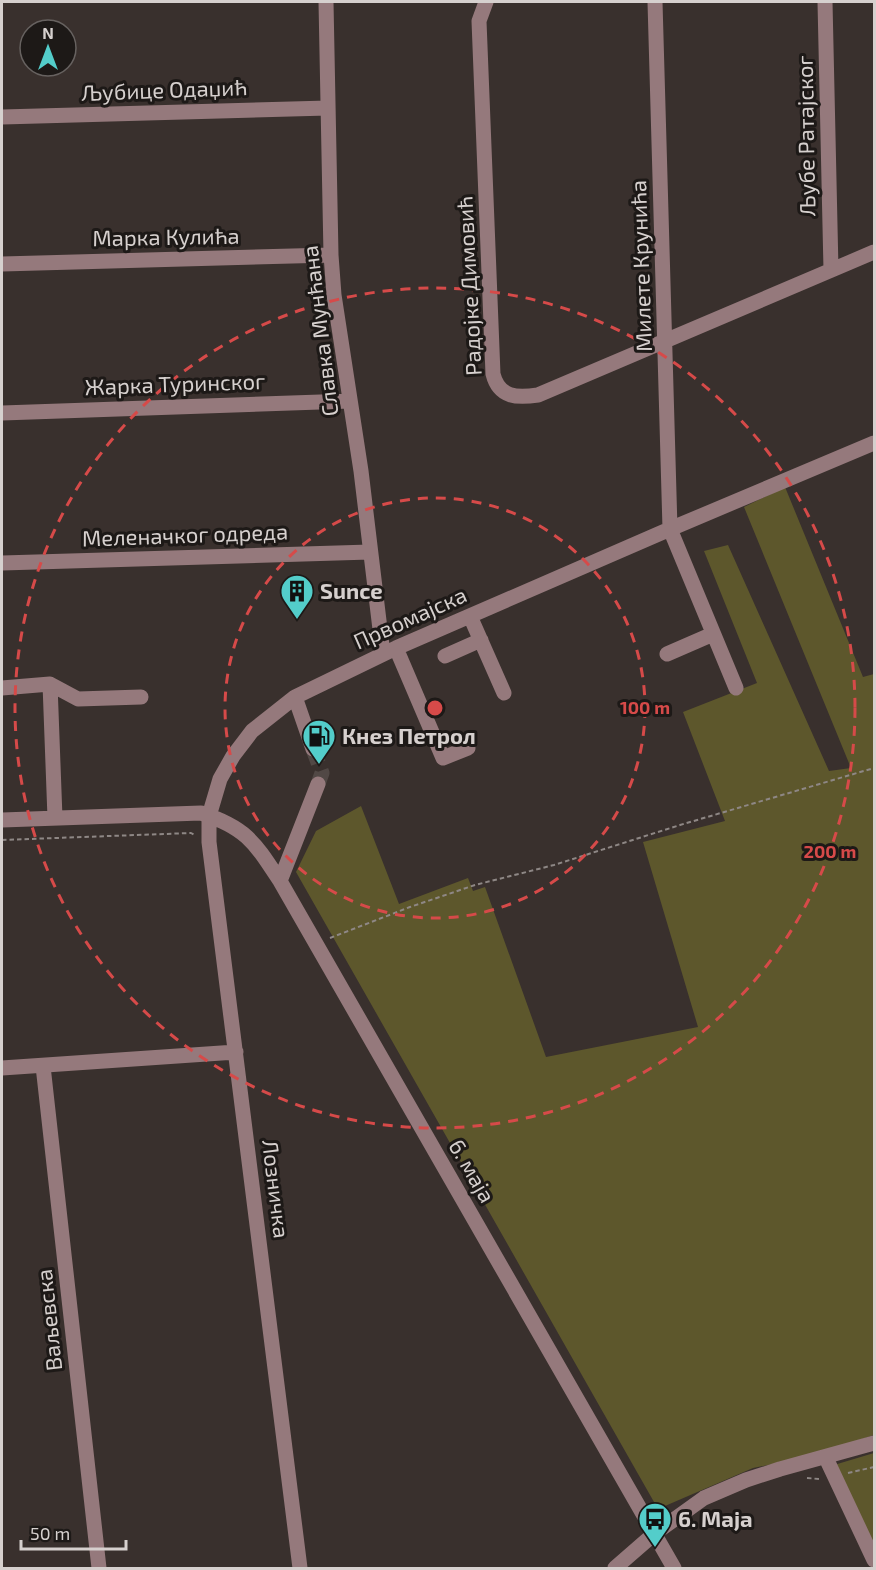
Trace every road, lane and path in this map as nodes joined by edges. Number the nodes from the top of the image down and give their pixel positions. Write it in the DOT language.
graph roads {
  1 [pos="326,2"];
  2 [pos="486,2"];
  3 [pos="655,2"];
  4 [pos="825,2"];
  5 [pos="328,108"];
  6 [pos="2,117"];
  7 [pos="874,252"];
  8 [pos="331,255"];
  9 [pos="2,264"];
  10 [pos="831,270"];
  11 [pos="665,341"];
  12 [pos="350,401"];
  13 [pos="2,413"];
  14 [pos="874,443"];
  15 [pos="670,529"];
  16 [pos="370,552"];
  17 [pos="2,563"];
  18 [pos="470,616"];
  19 [pos="713,634"];
  20 [pos="481,640"];
  21 [pos="390,651"];
  22 [pos="667,654"];
  23 [pos="445,656"];
  24 [pos="50,684"];
  25 [pos="2,688"];
  26 [pos="736,688"];
  27 [pos="504,693"];
  28 [pos="141,697"];
  29 [pos="295,697"];
  30 [pos="468,748"];
  31 [pos="313,749"];
  32 [pos="874,768"];
  33 [pos="318,784"];
  34 [pos="209,816"];
  35 [pos="55,818"];
  36 [pos="2,820"];
  37 [pos="2,840"];
  38 [pos="209,842"];
  39 [pos="280,881"];
  40 [pos="316,944"];
  41 [pos="236,1052"];
  42 [pos="43,1066"];
  43 [pos="2,1068"];
  44 [pos="874,1443"];
  45 [pos="826,1458"];
  46 [pos="874,1467"];
  47 [pos="834,1477"];
  48 [pos="802,1479"];
  49 [pos="654,1534"];
  50 [pos="874,1560"];
  51 [pos="99,1569"];
  52 [pos="300,1569"];
  53 [pos="615,1569"];
  54 [pos="674,1569"];
  1 -- 5 [label="street, Славка Мунћана"];
  2 -- 11 [label="street, Радојке Димовић"];
  3 -- 11 [label="street, Милете Крунића"];
  4 -- 10 [label="street, Љубе Ратајског"];
  5 -- 6 [label="street, Љубице Одаџић"];
  5 -- 8 [label="street, Славка Мунћана"];
  7 -- 10 [label="street"];
  8 -- 9 [label="street, Марка Кулића"];
  8 -- 12 [label="street, Славка Мунћана"];
  10 -- 11 [label="street"];
  11 -- 15 [label="street, Милете Крунића"];
  12 -- 13 [label="street, Жарка Туринског"];
  12 -- 16 [label="street, Славка Мунћана"];
  14 -- 15 [label="street, Првомајска"];
  15 -- 18 [label="street, Првомајска"];
  15 -- 19 [label="street"];
  16 -- 17 [label="street, Меленачког одреда"];
  16 -- 21 [label="street, Славка Мунћана"];
  18 -- 20 [label="street"];
  18 -- 21 [label="street, Првомајска"];
  19 -- 22 [label="street"];
  19 -- 26 [label="street"];
  20 -- 23 [label="street"];
  20 -- 27 [label="street"];
  21 -- 29 [label="street, Првомајска"];
  21 -- 30 [label="street, Славка Мунћана"];
  24 -- 25 [label="street"];
  24 -- 28 [label="street"];
  24 -- 35 [label="street"];
  29 -- 31 [label="street"];
  29 -- 34 [label="street, Првомајска"];
  32 -- 40 [label="path"];
  33 -- 39 [label="street"];
  34 -- 35 [label="street"];
  34 -- 38 [label="street, Лозничка"];
  34 -- 39 [label="street, 6. маја"];
  35 -- 36 [label="street"];
  37 -- 38 [label="path"];
  38 -- 41 [label="street, Лозничка"];
  39 -- 40 [label="street, 6. маја"];
  40 -- 49 [label="street, 6. маја"];
  41 -- 42 [label="street"];
  41 -- 52 [label="street, Лозничка"];
  42 -- 43 [label="street"];
  42 -- 51 [label="street, Ваљевска"];
  44 -- 45 [label="street"];
  45 -- 47 [label="street"];
  45 -- 49 [label="street"];
  46 -- 47 [label="path"];
  47 -- 48 [label="path"];
  47 -- 50 [label="street"];
  49 -- 53 [label="street"];
  49 -- 54 [label="street, 6. маја"];
}
